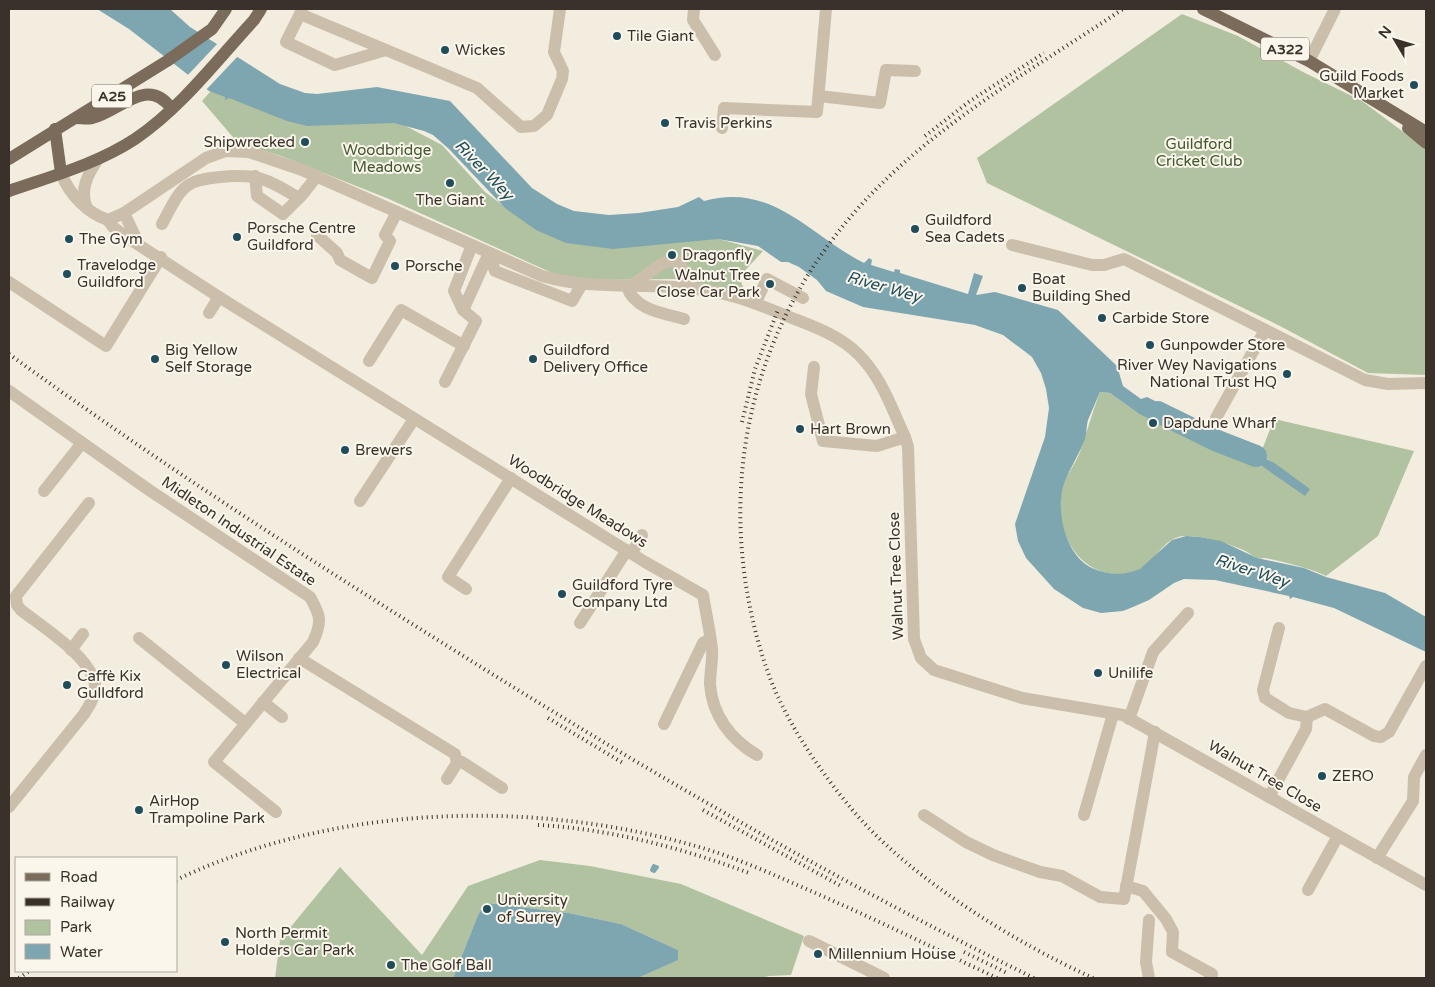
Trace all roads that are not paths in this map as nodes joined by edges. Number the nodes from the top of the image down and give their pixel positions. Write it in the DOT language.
graph roads {
  1 [pos="226,9"];
  2 [pos="236,9"];
  3 [pos="261,9"];
  4 [pos="560,9"];
  5 [pos="694,9"];
  6 [pos="826,9"];
  7 [pos="1203,9"];
  8 [pos="1335,9"];
  9 [pos="301,11"];
  10 [pos="216,25"];
  11 [pos="386,50"];
  12 [pos="715,55"];
  13 [pos="1308,61"];
  14 [pos="915,71"];
  15 [pos="1365,93"];
  16 [pos="819,96"];
  17 [pos="171,108"];
  18 [pos="74,118"];
  19 [pos="722,128"];
  20 [pos="55,129"];
  21 [pos="1426,132"];
  22 [pos="1426,143"];
  23 [pos="9,159"];
  24 [pos="98,159"];
  25 [pos="61,173"];
  26 [pos="255,176"];
  27 [pos="317,176"];
  28 [pos="9,191"];
  29 [pos="299,198"];
  30 [pos="88,210"];
  31 [pos="397,212"];
  32 [pos="124,213"];
  33 [pos="108,220"];
  34 [pos="162,224"];
  35 [pos="317,235"];
  36 [pos="140,244"];
  37 [pos="1012,244"];
  38 [pos="472,245"];
  39 [pos="490,253"];
  40 [pos="161,257"];
  41 [pos="9,282"];
  42 [pos="582,284"];
  43 [pos="627,287"];
  44 [pos="686,288"];
  45 [pos="219,297"];
  46 [pos="803,298"];
  47 [pos="756,302"];
  48 [pos="464,310"];
  49 [pos="209,313"];
  50 [pos="684,319"];
  51 [pos="1266,330"];
  52 [pos="464,346"];
  53 [pos="369,361"];
  54 [pos="814,367"];
  55 [pos="445,382"];
  56 [pos="1426,383"];
  57 [pos="9,391"];
  58 [pos="414,418"];
  59 [pos="1216,418"];
  60 [pos="905,437"];
  61 [pos="82,443"];
  62 [pos="511,478"];
  63 [pos="44,491"];
  64 [pos="360,501"];
  65 [pos="89,504"];
  66 [pos="642,535"];
  67 [pos="629,552"];
  68 [pos="466,589"];
  69 [pos="1188,613"];
  70 [pos="580,623"];
  71 [pos="1279,628"];
  72 [pos="83,634"];
  73 [pos="139,638"];
  74 [pos="710,639"];
  75 [pos="71,650"];
  76 [pos="300,658"];
  77 [pos="1426,666"];
  78 [pos="263,702"];
  79 [pos="1113,714"];
  80 [pos="282,717"];
  81 [pos="1307,717"];
  82 [pos="1129,719"];
  83 [pos="245,723"];
  84 [pos="664,724"];
  85 [pos="1155,732"];
  86 [pos="757,755"];
  87 [pos="1426,755"];
  88 [pos="457,763"];
  89 [pos="447,779"];
  90 [pos="502,788"];
  91 [pos="1269,797"];
  92 [pos="9,807"];
  93 [pos="276,812"];
  94 [pos="924,815"];
  95 [pos="1084,815"];
  96 [pos="1338,836"];
  97 [pos="1377,858"];
  98 [pos="1425,881"];
  99 [pos="1126,886"];
  100 [pos="1308,890"];
  101 [pos="1149,920"];
  102 [pos="810,942"];
  103 [pos="884,978"];
  104 [pos="1149,978"];
  105 [pos="1210,978"];
  1 -- 10 [label="main road, A25"];
  2 -- 10 [label="main road, A25"];
  3 -- 17 [label="main road"];
  4 -- 11 [label="street"];
  5 -- 12 [label="street"];
  6 -- 16 [label="street"];
  7 -- 13 [label="main road, A322"];
  8 -- 13 [label="street"];
  9 -- 11 [label="street"];
  9 -- 11 [label="street"];
  10 -- 18 [label="main road, A25"];
  13 -- 15 [label="main road, A322"];
  14 -- 16 [label="street"];
  15 -- 21 [label="main road, A322"];
  15 -- 22 [label="main road, A322"];
  16 -- 19 [label="street"];
  17 -- 18 [label="main road, A25"];
  17 -- 24 [label="main road"];
  18 -- 20 [label="main road, A25"];
  20 -- 23 [label="main road, A25"];
  20 -- 25 [label="main road"];
  24 -- 25 [label="main road"];
  24 -- 30 [label="street"];
  25 -- 28 [label="main road"];
  25 -- 30 [label="street, Woodbridge Meadows"];
  26 -- 29 [label="street"];
  26 -- 29 [label="street"];
  26 -- 34 [label="street"];
  27 -- 29 [label="street"];
  27 -- 31 [label="street"];
  27 -- 32 [label="street"];
  30 -- 33 [label="street, Woodbridge Meadows"];
  31 -- 35 [label="street"];
  31 -- 38 [label="street"];
  32 -- 33 [label="street"];
  32 -- 36 [label="street"];
  33 -- 36 [label="street, Woodbridge Meadows"];
  36 -- 40 [label="street, Woodbridge Meadows"];
  37 -- 51 [label="street"];
  38 -- 39 [label="street"];
  38 -- 48 [label="street"];
  39 -- 42 [label="street"];
  39 -- 42 [label="street"];
  39 -- 48 [label="street"];
  40 -- 41 [label="street"];
  40 -- 45 [label="street, Woodbridge Meadows"];
  42 -- 43 [label="street"];
  43 -- 44 [label="street"];
  43 -- 44 [label="street"];
  43 -- 50 [label="street"];
  44 -- 47 [label="street"];
  45 -- 49 [label="street"];
  45 -- 58 [label="street, Woodbridge Meadows"];
  46 -- 47 [label="street"];
  47 -- 60 [label="street, Walnut Tree Close"];
  48 -- 52 [label="street"];
  51 -- 56 [label="street"];
  51 -- 59 [label="street"];
  52 -- 53 [label="street"];
  52 -- 55 [label="street"];
  54 -- 60 [label="street"];
  57 -- 61 [label="street, Midleton Industrial Estate"];
  58 -- 62 [label="street, Woodbridge Meadows"];
  58 -- 64 [label="street"];
  60 -- 79 [label="street, Walnut Tree Close"];
  61 -- 63 [label="street"];
  61 -- 76 [label="street, Midleton Industrial Estate"];
  62 -- 67 [label="street, Woodbridge Meadows"];
  62 -- 68 [label="street"];
  65 -- 75 [label="street"];
  66 -- 67 [label="street"];
  67 -- 70 [label="street"];
  67 -- 74 [label="street, Woodbridge Meadows"];
  69 -- 82 [label="street"];
  71 -- 81 [label="street"];
  72 -- 75 [label="street"];
  73 -- 83 [label="street"];
  74 -- 84 [label="street"];
  74 -- 86 [label="street"];
  75 -- 92 [label="street"];
  76 -- 78 [label="street, Midleton Industrial Estate"];
  76 -- 88 [label="street"];
  77 -- 81 [label="street"];
  78 -- 80 [label="street"];
  78 -- 83 [label="street, Midleton Industrial Estate"];
  79 -- 82 [label="street, Walnut Tree Close"];
  79 -- 95 [label="street"];
  81 -- 91 [label="street"];
  82 -- 85 [label="street, Walnut Tree Close"];
  83 -- 93 [label="street, Midleton Industrial Estate"];
  85 -- 91 [label="street, Walnut Tree Close"];
  85 -- 99 [label="street"];
  87 -- 97 [label="street"];
  88 -- 89 [label="street"];
  88 -- 90 [label="street"];
  91 -- 96 [label="street, Walnut Tree Close"];
  94 -- 99 [label="street"];
  96 -- 97 [label="street, Walnut Tree Close"];
  96 -- 100 [label="street"];
  97 -- 98 [label="street, Walnut Tree Close"];
  99 -- 105 [label="street"];
  101 -- 104 [label="street"];
  102 -- 103 [label="street"];
}
